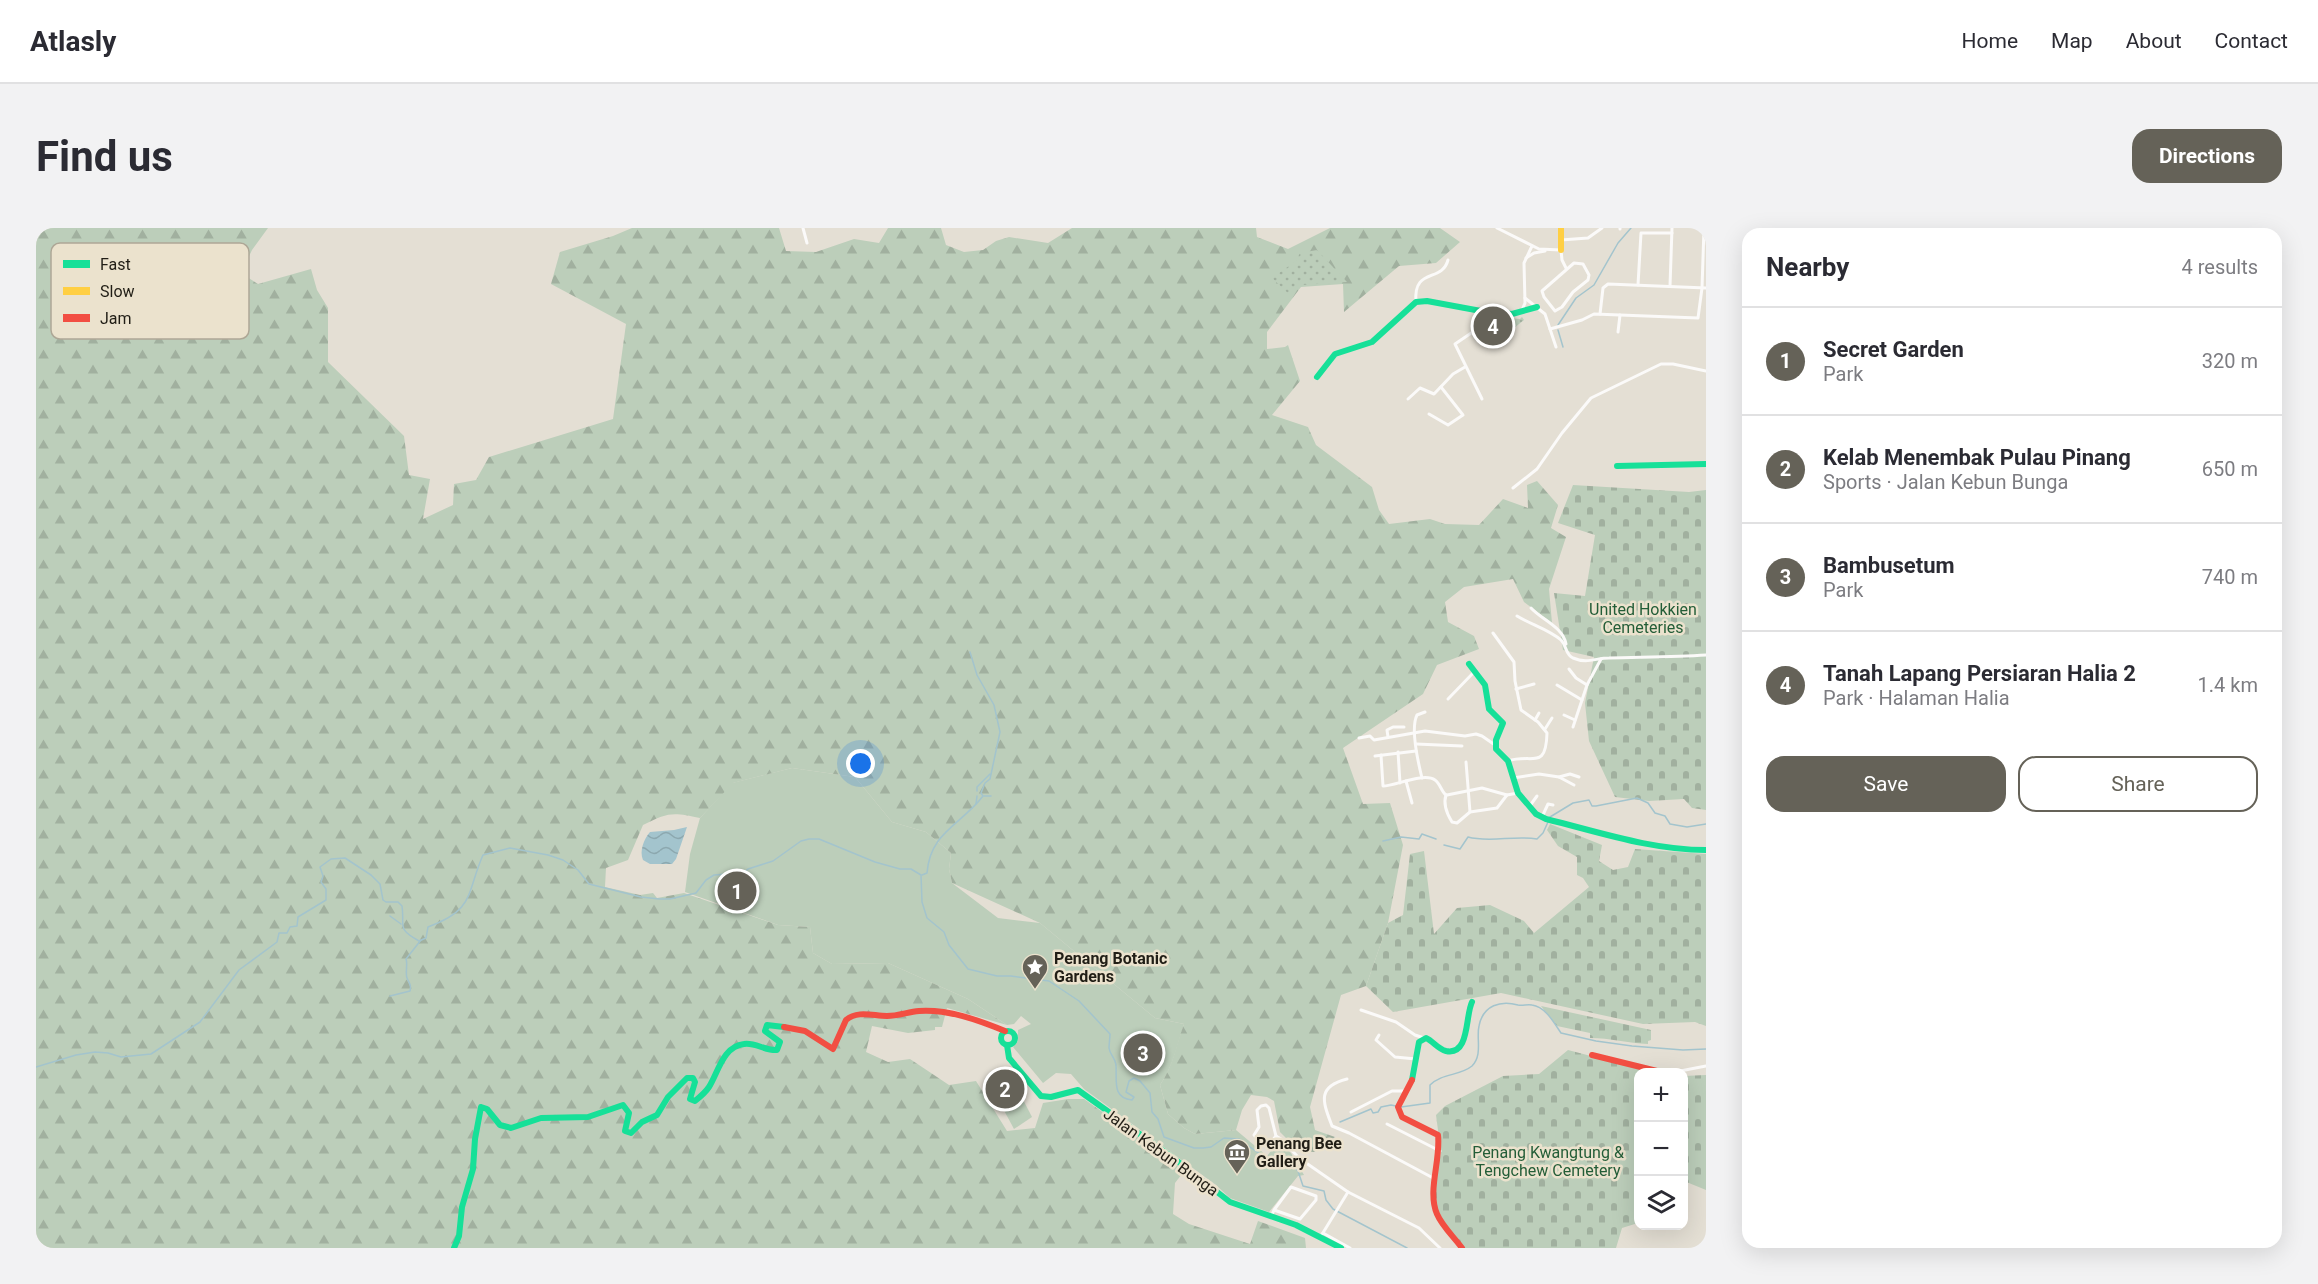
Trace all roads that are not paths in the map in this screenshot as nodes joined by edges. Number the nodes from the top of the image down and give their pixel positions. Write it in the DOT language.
graph roads {
  1 [pos="803,228"];
  2 [pos="1497,228"];
  3 [pos="1561,228"];
  4 [pos="1602,228"];
  5 [pos="1672,228"];
  6 [pos="1704,228"];
  7 [pos="1672,233"];
  8 [pos="1561,240"];
  9 [pos="807,243"];
  10 [pos="1532,246"];
  11 [pos="1550,250"];
  12 [pos="1561,250"];
  13 [pos="1525,259"];
  14 [pos="1448,260"];
  15 [pos="1566,268"];
  16 [pos="1638,285"];
  17 [pos="1670,286"];
  18 [pos="1704,288"];
  19 [pos="1525,298"];
  20 [pos="1416,302"];
  21 [pos="1537,307"];
  22 [pos="1490,312"];
  23 [pos="1519,313"];
  24 [pos="1600,314"];
  25 [pos="1620,315"];
  26 [pos="1550,329"];
  27 [pos="1617,332"];
  28 [pos="1556,347"];
  29 [pos="1465,367"];
  30 [pos="1706,371"];
  31 [pos="1317,377"];
  32 [pos="1441,387"];
  33 [pos="1408,399"];
  34 [pos="1482,399"];
  35 [pos="1429,414"];
  36 [pos="1706,464"];
  37 [pos="1617,466"];
  38 [pos="1513,488"];
  39 [pos="1531,608"];
  40 [pos="1517,616"];
  41 [pos="1493,633"];
  42 [pos="1566,646"];
  43 [pos="1706,655"];
  44 [pos="1603,658"];
  45 [pos="1469,664"];
  46 [pos="1569,669"];
  47 [pos="1475,671"];
  48 [pos="1534,684"];
  49 [pos="1557,685"];
  50 [pos="1587,685"];
  51 [pos="1516,689"];
  52 [pos="1448,699"];
  53 [pos="1582,700"];
  54 [pos="1425,712"];
  55 [pos="1539,713"];
  56 [pos="1564,715"];
  57 [pos="1552,718"];
  58 [pos="1535,720"];
  59 [pos="1575,720"];
  60 [pos="1404,727"];
  61 [pos="1573,727"];
  62 [pos="1545,729"];
  63 [pos="1415,733"];
  64 [pos="1388,737"];
  65 [pos="1359,738"];
  66 [pos="1416,744"];
  67 [pos="1462,746"];
  68 [pos="1495,746"];
  69 [pos="1416,751"];
  70 [pos="1398,752"];
  71 [pos="1381,755"];
  72 [pos="1375,756"];
  73 [pos="1508,761"];
  74 [pos="1466,762"];
  75 [pos="1559,777"];
  76 [pos="1578,777"];
  77 [pos="1422,778"];
  78 [pos="1513,778"];
  79 [pos="1406,781"];
  80 [pos="1400,783"];
  81 [pos="1574,785"];
  82 [pos="1470,790"];
  83 [pos="1518,793"];
  84 [pos="1446,795"];
  85 [pos="1507,795"];
  86 [pos="1537,796"];
  87 [pos="1412,803"];
  88 [pos="1552,805"];
  89 [pos="1529,807"];
  90 [pos="1470,812"];
  91 [pos="1546,819"];
  92 [pos="1706,850"];
  93 [pos="1472,1002"];
  94 [pos="1361,1010"];
  95 [pos="1005,1031"];
  96 [pos="1379,1035"];
  97 [pos="1419,1038"];
  98 [pos="1007,1045"];
  99 [pos="1592,1055"];
  100 [pos="1416,1059"];
  101 [pos="1706,1066"];
  102 [pos="1645,1068"];
  103 [pos="1688,1069"];
  104 [pos="1347,1079"];
  105 [pos="1406,1091"];
  106 [pos="1351,1112"];
  107 [pos="1387,1124"];
  108 [pos="1276,1136"];
  109 [pos="1440,1151"];
  110 [pos="1435,1179"];
  111 [pos="1348,1192"];
  112 [pos="1274,1210"];
  113 [pos="1271,1217"];
  114 [pos="1322,1235"];
  115 [pos="454,1248"];
  116 [pos="1341,1248"];
  117 [pos="1350,1248"];
  118 [pos="1440,1248"];
  119 [pos="1462,1248"];
  1 -- 9 [label="street"];
  2 -- 10 [label="street"];
  3 -- 8 [label="street"];
  4 -- 8 [label="street"];
  5 -- 7 [label="street"];
  6 -- 18 [label="street"];
  7 -- 16 [label="street"];
  7 -- 17 [label="street"];
  8 -- 12 [label="street"];
  10 -- 11 [label="street"];
  10 -- 13 [label="street"];
  11 -- 12 [label="street"];
  11 -- 13 [label="street"];
  12 -- 15 [label="street"];
  13 -- 19 [label="street"];
  14 -- 20 [label="street"];
  15 -- 15 [label="street"];
  16 -- 17 [label="street"];
  16 -- 24 [label="street"];
  17 -- 18 [label="street"];
  18 -- 25 [label="street"];
  19 -- 21 [label="street"];
  19 -- 23 [label="street"];
  20 -- 22 [label="street"];
  20 -- 31 [label="street"];
  21 -- 23 [label="street"];
  21 -- 26 [label="street"];
  22 -- 23 [label="street"];
  22 -- 29 [label="street"];
  24 -- 25 [label="street"];
  24 -- 26 [label="street"];
  25 -- 27 [label="street"];
  26 -- 28 [label="street"];
  29 -- 32 [label="street"];
  29 -- 34 [label="street"];
  30 -- 38 [label="street"];
  32 -- 33 [label="street"];
  32 -- 35 [label="street"];
  36 -- 37 [label="street"];
  39 -- 42 [label="street"];
  40 -- 42 [label="street"];
  41 -- 51 [label="street"];
  42 -- 44 [label="street"];
  43 -- 44 [label="street"];
  44 -- 50 [label="street"];
  45 -- 47 [label="street"];
  46 -- 50 [label="street"];
  47 -- 52 [label="street"];
  47 -- 68 [label="street"];
  48 -- 51 [label="street"];
  49 -- 53 [label="street"];
  50 -- 53 [label="street"];
  51 -- 58 [label="street"];
  53 -- 59 [label="street"];
  54 -- 63 [label="street"];
  55 -- 58 [label="street"];
  56 -- 59 [label="street"];
  57 -- 62 [label="street"];
  58 -- 62 [label="street"];
  59 -- 61 [label="street"];
  60 -- 64 [label="street"];
  62 -- 73 [label="street"];
  63 -- 64 [label="street"];
  63 -- 66 [label="street"];
  63 -- 68 [label="street"];
  64 -- 65 [label="street"];
  66 -- 67 [label="street"];
  66 -- 69 [label="street"];
  68 -- 73 [label="street"];
  69 -- 70 [label="street"];
  69 -- 77 [label="street"];
  70 -- 71 [label="street"];
  70 -- 80 [label="street"];
  71 -- 72 [label="street"];
  71 -- 80 [label="street"];
  73 -- 78 [label="street"];
  74 -- 82 [label="street"];
  75 -- 76 [label="street"];
  75 -- 78 [label="street"];
  75 -- 81 [label="street"];
  77 -- 79 [label="street"];
  77 -- 84 [label="street"];
  78 -- 83 [label="street"];
  79 -- 80 [label="street"];
  79 -- 87 [label="street"];
  82 -- 84 [label="street"];
  82 -- 85 [label="street"];
  82 -- 90 [label="street"];
  83 -- 85 [label="street"];
  83 -- 89 [label="street"];
  84 -- 90 [label="street"];
  85 -- 90 [label="street"];
  86 -- 89 [label="street"];
  88 -- 91 [label="street"];
  89 -- 91 [label="street"];
  91 -- 92 [label="street"];
  93 -- 97 [label="street"];
  94 -- 97 [label="street"];
  95 -- 98 [label="street"];
  95 -- 98 [label="street"];
  95 -- 115 [label="street"];
  96 -- 100 [label="street"];
  97 -- 100 [label="street"];
  98 -- 113 [label="street, Jalan Kebun Bunga"];
  99 -- 102 [label="street"];
  100 -- 105 [label="street"];
  101 -- 103 [label="street"];
  104 -- 110 [label="street"];
  105 -- 106 [label="street"];
  105 -- 109 [label="street"];
  107 -- 109 [label="street"];
  108 -- 108 [label="street"];
  108 -- 111 [label="street"];
  109 -- 110 [label="street"];
  110 -- 119 [label="street"];
  111 -- 114 [label="street"];
  111 -- 118 [label="street"];
  112 -- 112 [label="street"];
  112 -- 113 [label="street"];
  113 -- 114 [label="street, Jalan Kebun Bunga"];
  114 -- 116 [label="street, Jalan Kebun Bunga"];
  114 -- 117 [label="street"];
}
